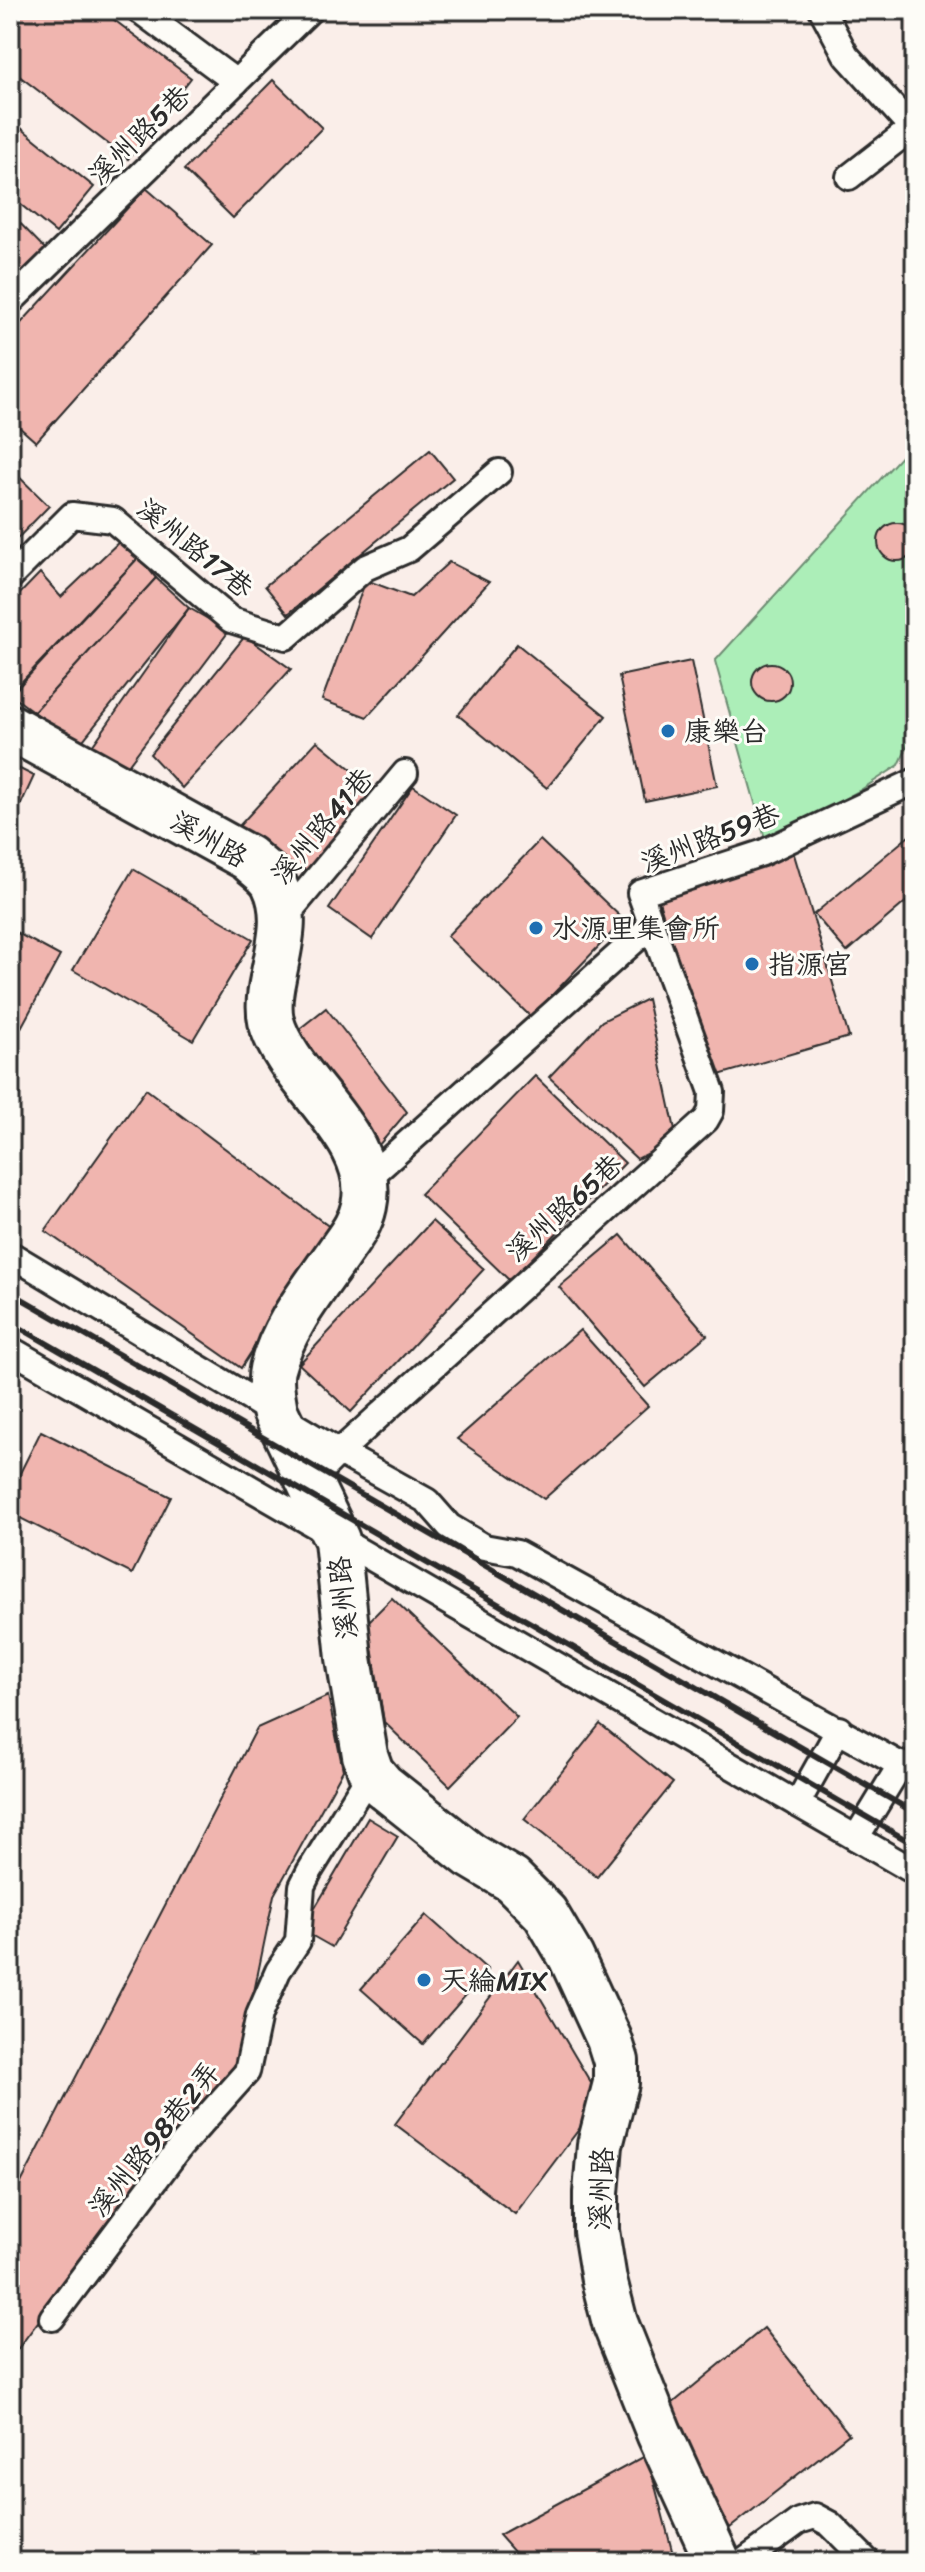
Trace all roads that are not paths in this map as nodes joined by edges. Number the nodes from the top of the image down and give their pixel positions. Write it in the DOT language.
graph roads {
  1 [pos="139,10"];
  2 [pos="310,10"];
  3 [pos="822,10"];
  4 [pos="236,82"];
  5 [pos="849,177"];
  6 [pos="10,302"];
  7 [pos="499,472"];
  8 [pos="10,577"];
  9 [pos="10,727"];
  10 [pos="405,773"];
  11 [pos="915,781"];
  12 [pos="284,918"];
  13 [pos="652,925"];
  14 [pos="365,1181"];
  15 [pos="10,1254"];
  16 [pos="10,1349"];
  17 [pos="275,1411"];
  18 [pos="324,1467"];
  19 [pos="337,1540"];
  20 [pos="839,1729"];
  21 [pos="908,1769"];
  22 [pos="371,1772"];
  23 [pos="797,1804"];
  24 [pos="856,1838"];
  25 [pos="915,1872"];
  26 [pos="52,2318"];
  27 [pos="718,2562"];
  28 [pos="743,2562"];
  29 [pos="868,2562"];
  1 -- 4 [label="lane"];
  2 -- 4 [label="lane, 溪州路5巷"];
  3 -- 5 [label="lane"];
  4 -- 6 [label="lane, 溪州路5巷"];
  7 -- 8 [label="lane, 溪州路17巷"];
  9 -- 12 [label="street, 溪州路"];
  10 -- 12 [label="lane, 溪州路41巷"];
  11 -- 13 [label="lane, 溪州路59巷"];
  12 -- 14 [label="street, 溪州路"];
  13 -- 14 [label="lane"];
  13 -- 18 [label="lane, 溪州路65巷"];
  14 -- 17 [label="street, 溪州路"];
  15 -- 17 [label="lane"];
  16 -- 19 [label="lane"];
  17 -- 18 [label="street, 溪州路"];
  18 -- 19 [label="street, 溪州路"];
  18 -- 20 [label="lane"];
  19 -- 22 [label="street, 溪州路"];
  19 -- 23 [label="lane"];
  20 -- 21 [label="lane"];
  20 -- 23 [label="lane"];
  21 -- 24 [label="lane"];
  22 -- 26 [label="lane, 溪州路98巷2弄"];
  22 -- 27 [label="street, 溪州路"];
  23 -- 24 [label="lane"];
  24 -- 25 [label="lane"];
  28 -- 29 [label="lane"];
}
